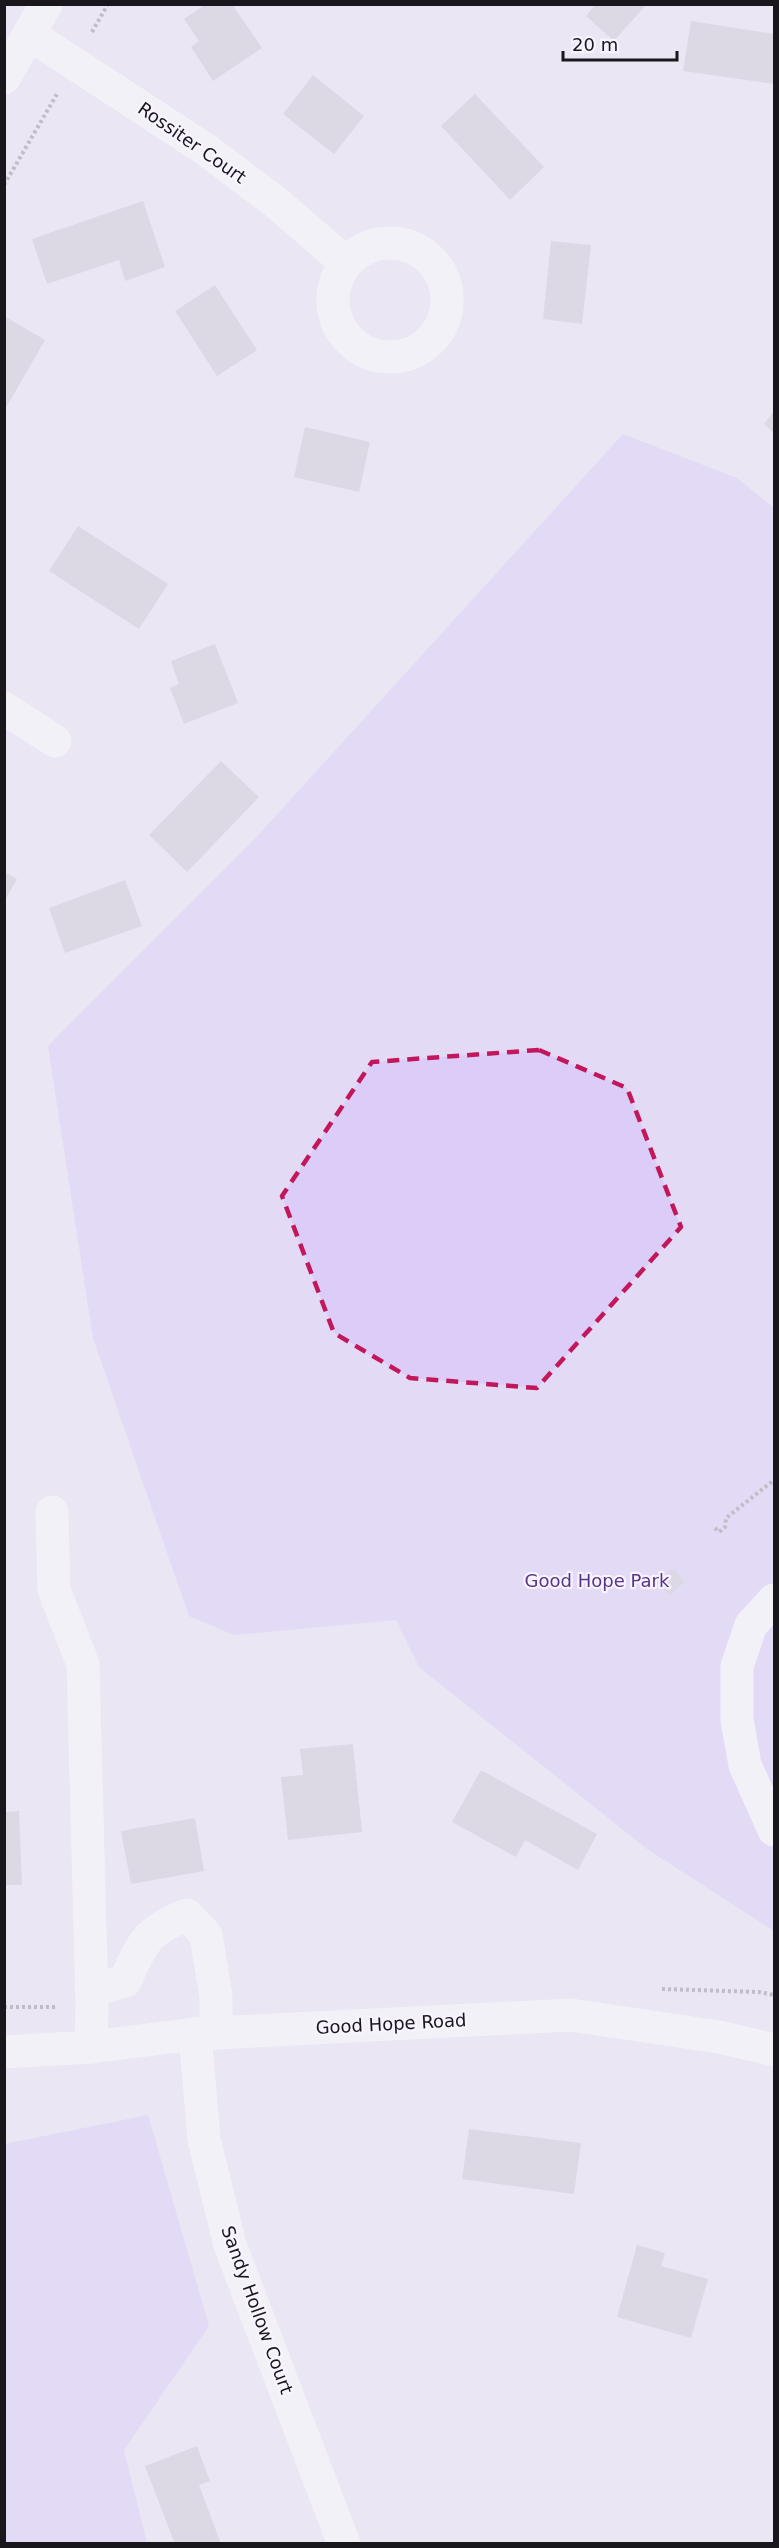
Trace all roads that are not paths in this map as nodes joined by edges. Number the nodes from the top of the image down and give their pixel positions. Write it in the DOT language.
graph roads {
  1 [pos="46,4"];
  2 [pos="29,34"];
  3 [pos="4,78"];
  4 [pos="346,263"];
  5 [pos="4,708"];
  6 [pos="55,741"];
  7 [pos="52,1512"];
  8 [pos="774,1600"];
  9 [pos="774,1830"];
  10 [pos="92,1990"];
  11 [pos="206,2033"];
  12 [pos="91,2047"];
  13 [pos="774,2050"];
  14 [pos="4,2052"];
  15 [pos="344,2544"];
  1 -- 2 [label="street"];
  2 -- 3 [label="street"];
  2 -- 4 [label="street, Rossiter Court"];
  5 -- 6 [label="street"];
  7 -- 10 [label="street"];
  8 -- 9 [label="street"];
  10 -- 11 [label="street, Sandy Hollow Court"];
  10 -- 12 [label="street"];
  11 -- 12 [label="street, Good Hope Road"];
  11 -- 13 [label="street, Good Hope Road"];
  11 -- 15 [label="street, Sandy Hollow Court"];
  12 -- 14 [label="street, Good Hope Road"];
}
